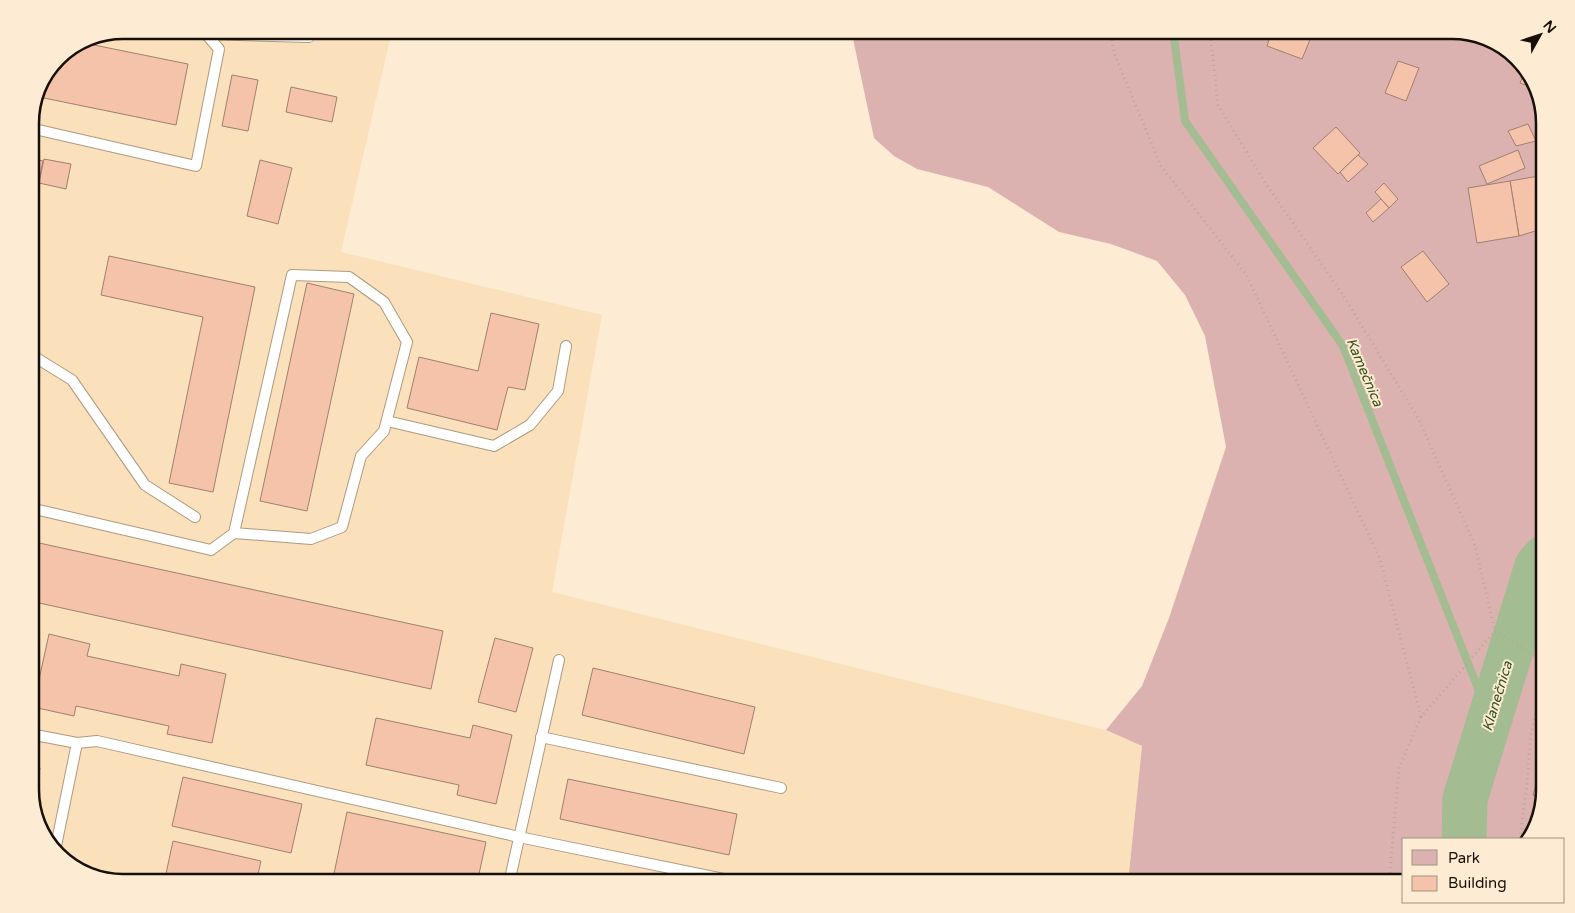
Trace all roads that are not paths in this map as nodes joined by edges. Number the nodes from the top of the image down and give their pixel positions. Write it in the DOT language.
graph roads {
  1 [pos="211,39"];
  2 [pos="39,130"];
  3 [pos="566,346"];
  4 [pos="39,360"];
  5 [pos="387,422"];
  6 [pos="39,510"];
  7 [pos="195,517"];
  8 [pos="234,533"];
  9 [pos="559,660"];
  10 [pos="39,736"];
  11 [pos="542,737"];
  12 [pos="77,743"];
  13 [pos="781,788"];
  14 [pos="520,837"];
  15 [pos="57,842"];
  16 [pos="511,874"];
  17 [pos="699,874"];
  1 -- 2 [label="lane"];
  3 -- 5 [label="lane"];
  4 -- 7 [label="lane"];
  5 -- 8 [label="lane"];
  5 -- 8 [label="lane"];
  6 -- 8 [label="lane"];
  9 -- 11 [label="lane"];
  10 -- 12 [label="lane"];
  11 -- 13 [label="lane"];
  11 -- 14 [label="lane"];
  12 -- 14 [label="lane"];
  12 -- 15 [label="lane"];
  14 -- 16 [label="lane"];
  14 -- 17 [label="lane"];
}
